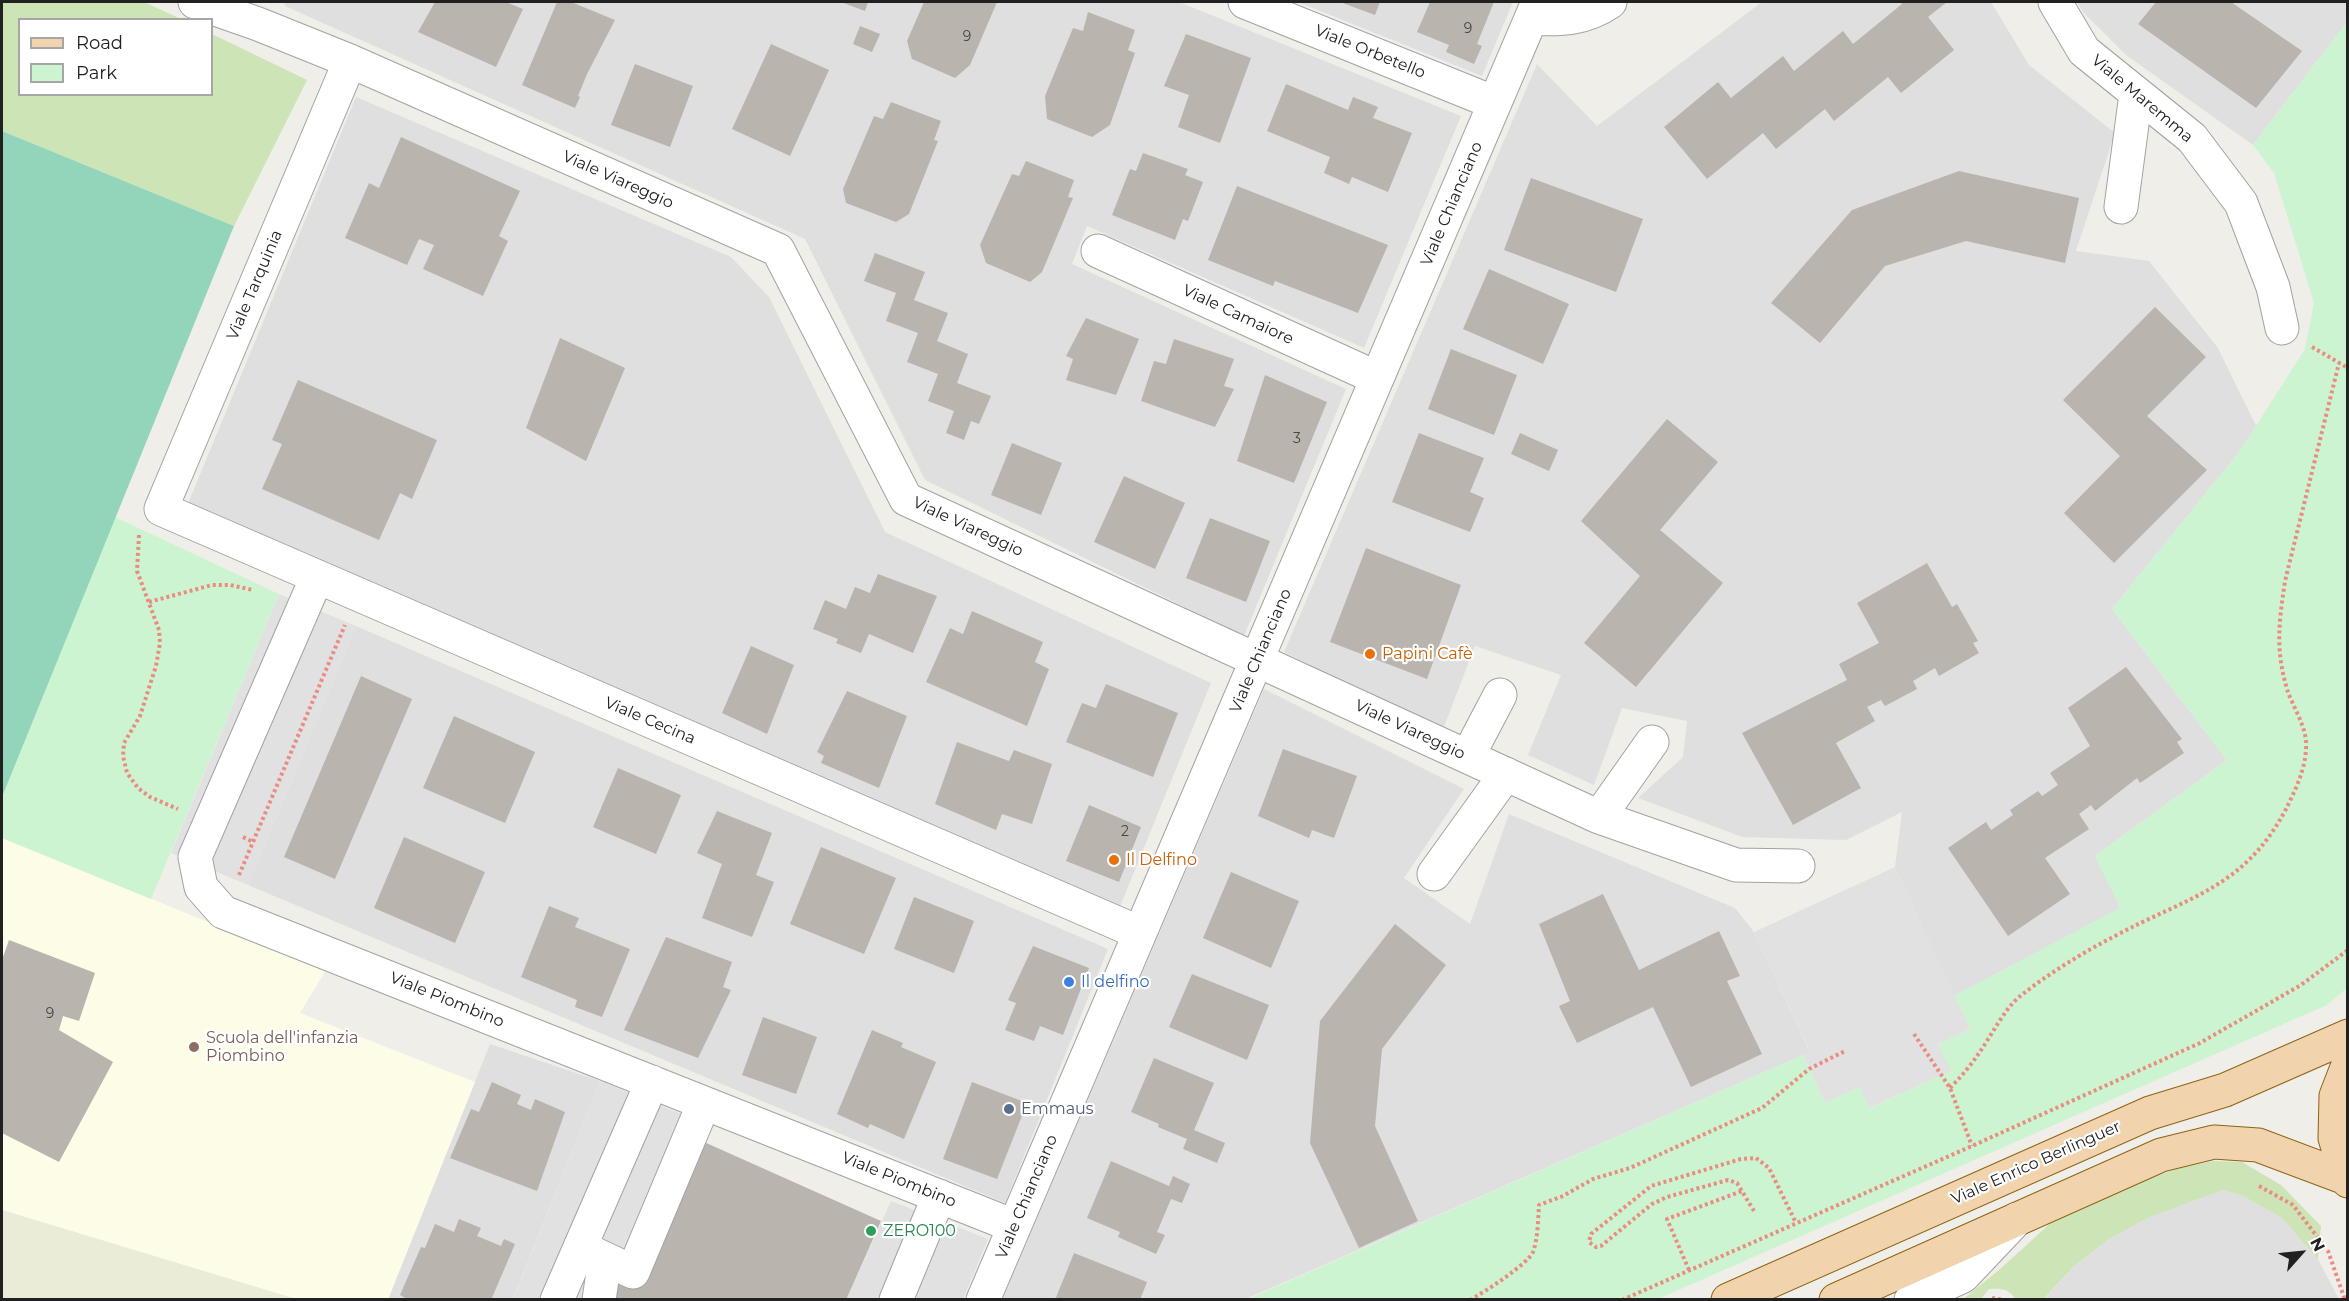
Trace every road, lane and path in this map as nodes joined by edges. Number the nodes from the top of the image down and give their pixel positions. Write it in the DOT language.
graph roads {
  1 [pos="195,2"];
  2 [pos="1245,2"];
  3 [pos="1610,2"];
  4 [pos="2055,2"];
  5 [pos="1535,10"];
  6 [pos="256,13"];
  7 [pos="350,61"];
  8 [pos="2136,94"];
  9 [pos="1495,103"];
  10 [pos="2121,207"];
  11 [pos="1098,251"];
  12 [pos="2282,328"];
  13 [pos="2339,363"];
  14 [pos="2348,368"];
  15 [pos="1377,378"];
  16 [pos="160,509"];
  17 [pos="317,577"];
  18 [pos="358,595"];
  19 [pos="149,602"];
  20 [pos="304,607"];
  21 [pos="1257,660"];
  22 [pos="1500,695"];
  23 [pos="1652,742"];
  24 [pos="1468,756"];
  25 [pos="1506,774"];
  26 [pos="1599,817"];
  27 [pos="210,823"];
  28 [pos="253,842"];
  29 [pos="1798,866"];
  30 [pos="1434,874"];
  31 [pos="223,912"];
  32 [pos="1140,933"];
  33 [pos="2348,950"];
  34 [pos="1914,1034"];
  35 [pos="2348,1036"];
  36 [pos="1845,1051"];
  37 [pos="2348,1065"];
  38 [pos="652,1082"];
  39 [pos="1950,1088"];
  40 [pos="704,1103"];
  41 [pos="1972,1146"];
  42 [pos="2347,1179"];
  43 [pos="2258,1185"];
  44 [pos="1742,1191"];
  45 [pos="939,1196"];
  46 [pos="1754,1211"];
  47 [pos="2017,1219"];
  48 [pos="1796,1223"];
  49 [pos="1014,1226"];
  50 [pos="592,1253"];
  51 [pos="1689,1270"];
  52 [pos="557,1299"];
  53 [pos="599,1299"];
  54 [pos="896,1299"];
  55 [pos="983,1299"];
  56 [pos="1470,1299"];
  57 [pos="1622,1299"];
  58 [pos="1728,1299"];
  59 [pos="1836,1299"];
  60 [pos="1911,1299"];
  61 [pos="1989,1299"];
  62 [pos="2004,1299"];
  63 [pos="2345,1299"];
  1 -- 6 [label="street, Viale Viareggio"];
  2 -- 9 [label="street, Viale Orbetello"];
  3 -- 5 [label="street"];
  4 -- 8 [label="street, Viale Maremma"];
  5 -- 9 [label="street, Viale Chianciano"];
  6 -- 7 [label="street, Viale Viareggio"];
  7 -- 16 [label="street, Viale Tarquinia"];
  7 -- 21 [label="street, Viale Viareggio"];
  8 -- 10 [label="street"];
  8 -- 12 [label="street, Viale Maremma"];
  9 -- 15 [label="street, Viale Chianciano"];
  11 -- 15 [label="street, Viale Camaiore"];
  12 -- 13 [label="path"];
  13 -- 14 [label="path"];
  13 -- 39 [label="path"];
  15 -- 21 [label="street, Viale Chianciano"];
  16 -- 17 [label="street, Viale Cecina"];
  16 -- 19 [label="path"];
  17 -- 18 [label="street, Viale Cecina"];
  17 -- 20 [label="street, Viale Piombino"];
  18 -- 28 [label="path"];
  18 -- 32 [label="street, Viale Cecina"];
  19 -- 20 [label="path"];
  19 -- 27 [label="path"];
  20 -- 27 [label="street, Viale Piombino"];
  21 -- 24 [label="street, Viale Viareggio"];
  21 -- 32 [label="street, Viale Chianciano"];
  22 -- 24 [label="street"];
  23 -- 26 [label="street"];
  24 -- 25 [label="street, Viale Viareggio"];
  25 -- 26 [label="street, Viale Viareggio"];
  25 -- 30 [label="street"];
  26 -- 29 [label="street, Viale Viareggio"];
  27 -- 28 [label="path"];
  27 -- 31 [label="street, Viale Piombino"];
  28 -- 31 [label="path"];
  31 -- 38 [label="street, Viale Piombino"];
  32 -- 49 [label="street, Viale Chianciano"];
  33 -- 41 [label="path"];
  34 -- 39 [label="path"];
  35 -- 58 [label="main road, Viale Enrico Berlinguer"];
  36 -- 56 [label="path"];
  37 -- 42 [label="main road"];
  38 -- 40 [label="street, Viale Piombino"];
  38 -- 50 [label="street"];
  39 -- 41 [label="path"];
  40 -- 45 [label="street, Viale Piombino"];
  40 -- 50 [label="street"];
  41 -- 48 [label="path"];
  42 -- 47 [label="main road"];
  43 -- 63 [label="path"];
  44 -- 46 [label="path"];
  44 -- 48 [label="path"];
  44 -- 51 [label="path"];
  45 -- 49 [label="street, Viale Piombino"];
  45 -- 54 [label="street"];
  47 -- 59 [label="main road"];
  47 -- 60 [label="street"];
  48 -- 51 [label="path"];
  49 -- 55 [label="street, Viale Chianciano"];
  50 -- 52 [label="street"];
  50 -- 53 [label="street"];
  51 -- 57 [label="path"];
  61 -- 62 [label="path"];
}
